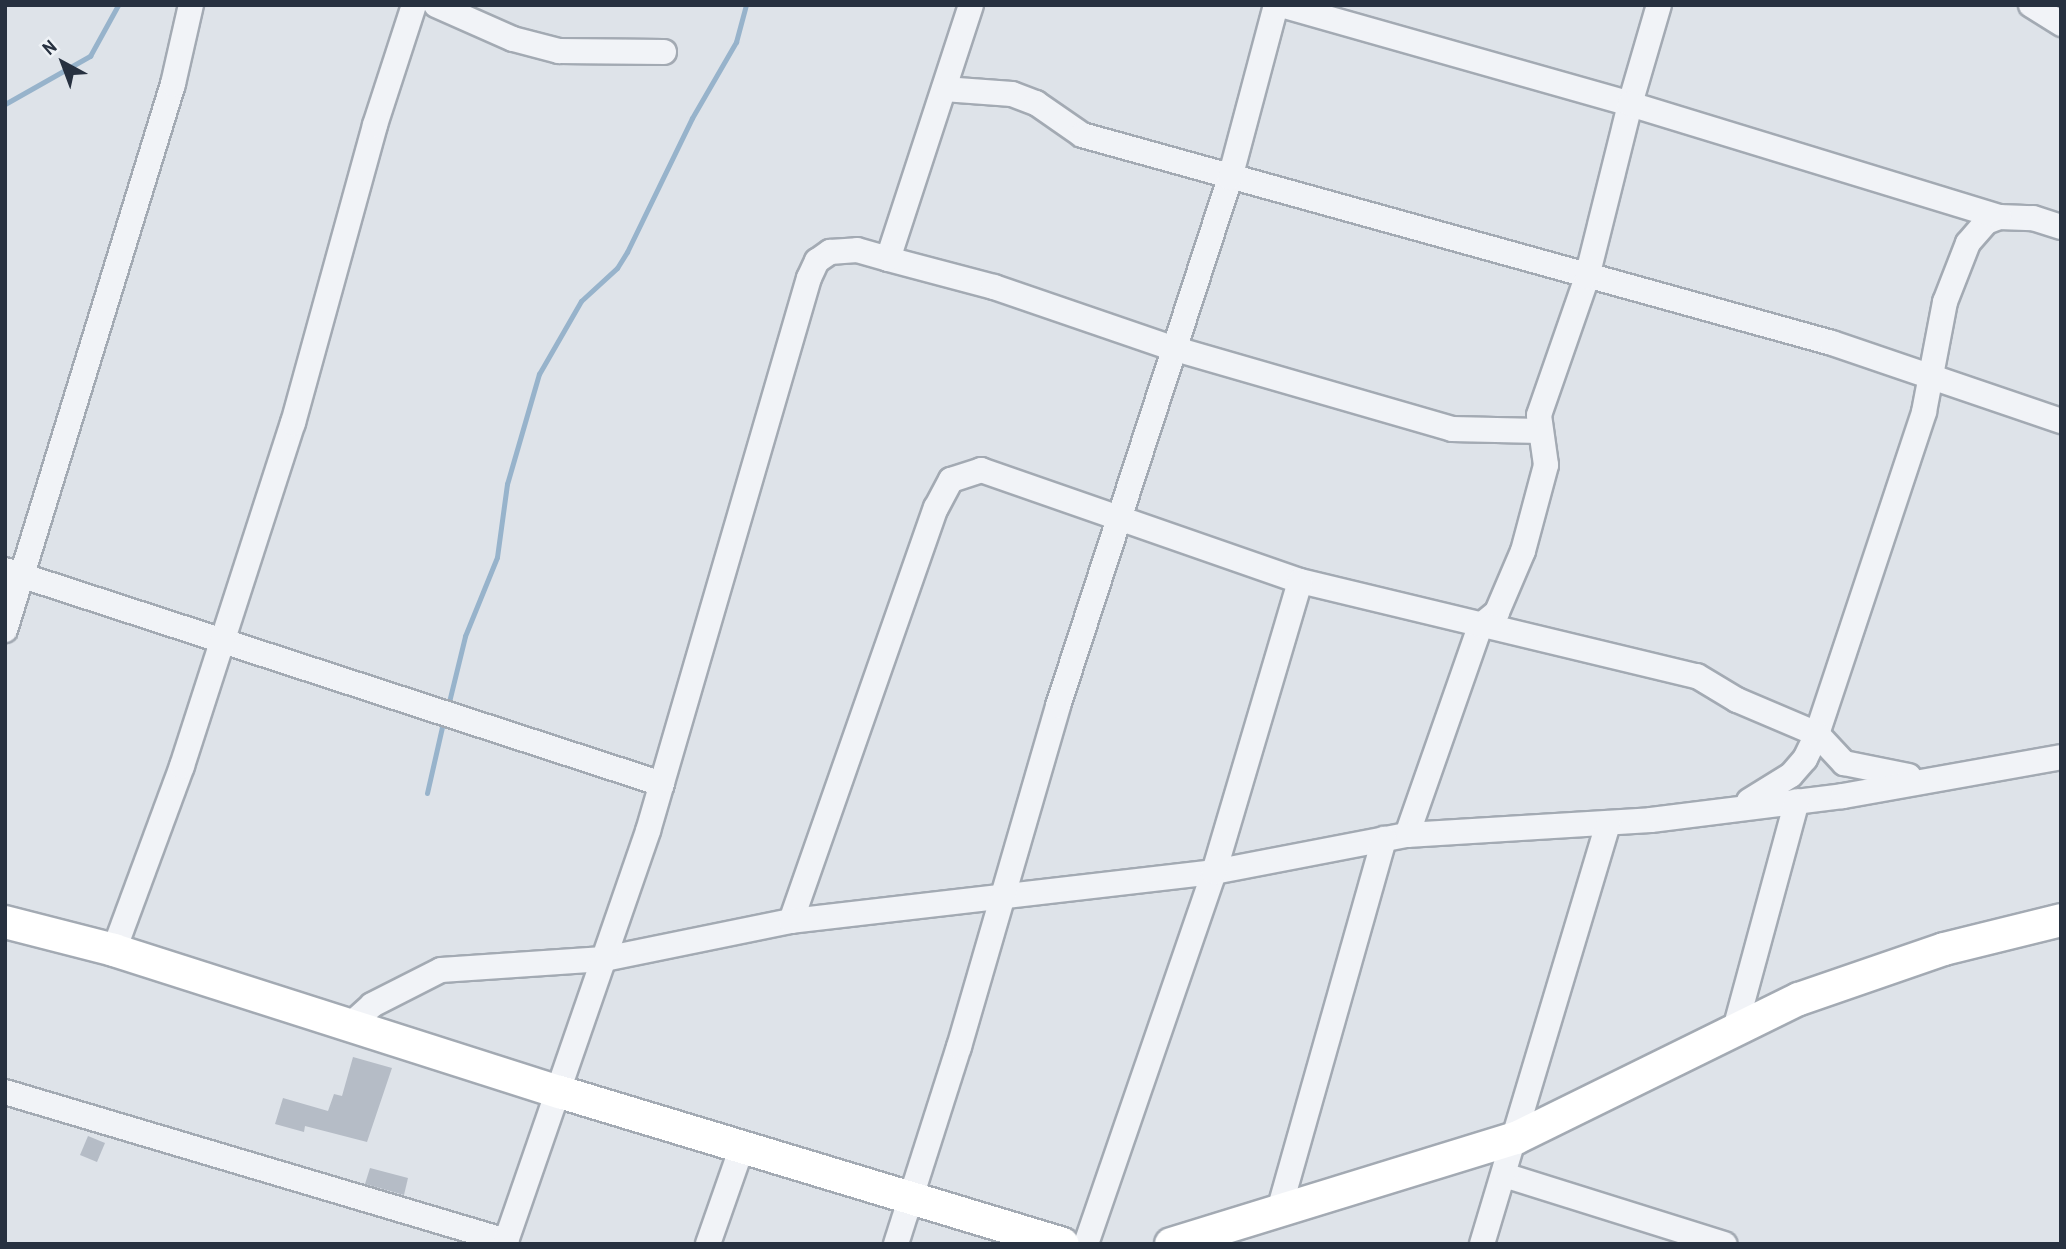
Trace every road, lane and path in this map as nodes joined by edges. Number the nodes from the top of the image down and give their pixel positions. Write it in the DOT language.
graph roads {
  1 [pos="191,5"];
  2 [pos="414,5"];
  3 [pos="436,5"];
  4 [pos="971,5"];
  5 [pos="1279,5"];
  6 [pos="1658,5"];
  7 [pos="2031,5"];
  8 [pos="2061,24"];
  9 [pos="664,52"];
  10 [pos="944,89"];
  11 [pos="1630,104"];
  12 [pos="1230,178"];
  13 [pos="1999,217"];
  14 [pos="2061,227"];
  15 [pos="888,259"];
  16 [pos="1587,277"];
  17 [pos="1172,348"];
  18 [pos="1930,379"];
  19 [pos="2061,421"];
  20 [pos="1540,430"];
  21 [pos="1120,522"];
  22 [pos="13,572"];
  23 [pos="1300,581"];
  24 [pos="1480,626"];
  25 [pos="5,630"];
  26 [pos="220,643"];
  27 [pos="1817,734"];
  28 [pos="2061,757"];
  29 [pos="1923,778"];
  30 [pos="662,784"];
  31 [pos="1797,801"];
  32 [pos="1739,806"];
  33 [pos="1608,823"];
  34 [pos="1395,837"];
  35 [pos="1214,872"];
  36 [pos="1005,895"];
  37 [pos="2061,920"];
  38 [pos="791,921"];
  39 [pos="5,922"];
  40 [pos="114,950"];
  41 [pos="604,959"];
  42 [pos="349,1026"];
  43 [pos="1735,1029"];
  44 [pos="5,1092"];
  45 [pos="560,1092"];
  46 [pos="1516,1138"];
  47 [pos="742,1147"];
  48 [pos="1504,1175"];
  49 [pos="912,1197"];
  50 [pos="1278,1214"];
  51 [pos="1226,1237"];
  52 [pos="505,1242"];
  53 [pos="708,1244"];
  54 [pos="897,1244"];
  55 [pos="1063,1244"];
  56 [pos="1086,1244"];
  57 [pos="1171,1244"];
  58 [pos="1482,1244"];
  59 [pos="1724,1244"];
  1 -- 22 [label="street"];
  2 -- 26 [label="street"];
  3 -- 9 [label="street"];
  4 -- 10 [label="street"];
  5 -- 11 [label="street"];
  5 -- 12 [label="street"];
  6 -- 11 [label="street"];
  7 -- 8 [label="street"];
  10 -- 12 [label="street"];
  10 -- 15 [label="street"];
  11 -- 13 [label="street"];
  11 -- 16 [label="street"];
  12 -- 16 [label="street"];
  12 -- 17 [label="street"];
  13 -- 14 [label="street"];
  13 -- 18 [label="street"];
  15 -- 17 [label="street"];
  15 -- 30 [label="street"];
  16 -- 18 [label="street"];
  16 -- 20 [label="street"];
  17 -- 20 [label="street"];
  17 -- 21 [label="street"];
  18 -- 19 [label="street"];
  18 -- 27 [label="street"];
  20 -- 24 [label="street"];
  21 -- 23 [label="street"];
  21 -- 36 [label="street"];
  21 -- 38 [label="street"];
  22 -- 25 [label="street"];
  22 -- 26 [label="street"];
  23 -- 24 [label="street"];
  23 -- 35 [label="street"];
  24 -- 27 [label="street"];
  24 -- 34 [label="street"];
  26 -- 30 [label="street"];
  26 -- 40 [label="street"];
  27 -- 29 [label="street"];
  27 -- 32 [label="street"];
  28 -- 29 [label="street"];
  29 -- 31 [label="street"];
  30 -- 41 [label="street"];
  31 -- 32 [label="street"];
  31 -- 43 [label="street"];
  32 -- 33 [label="street"];
  33 -- 34 [label="street"];
  33 -- 46 [label="street"];
  34 -- 35 [label="street"];
  34 -- 50 [label="street"];
  35 -- 36 [label="street"];
  35 -- 56 [label="street"];
  36 -- 38 [label="street"];
  36 -- 49 [label="street"];
  37 -- 43 [label="main road"];
  38 -- 41 [label="street"];
  39 -- 40 [label="main road"];
  40 -- 42 [label="main road"];
  41 -- 42 [label="street"];
  41 -- 45 [label="street"];
  42 -- 45 [label="main road"];
  43 -- 46 [label="main road"];
  44 -- 52 [label="street"];
  45 -- 47 [label="main road"];
  45 -- 52 [label="street"];
  46 -- 48 [label="street"];
  46 -- 50 [label="main road"];
  47 -- 49 [label="main road"];
  47 -- 53 [label="street"];
  48 -- 58 [label="street"];
  48 -- 59 [label="street"];
  49 -- 54 [label="street"];
  49 -- 55 [label="main road"];
  50 -- 51 [label="main road"];
  51 -- 57 [label="main road"];
}
